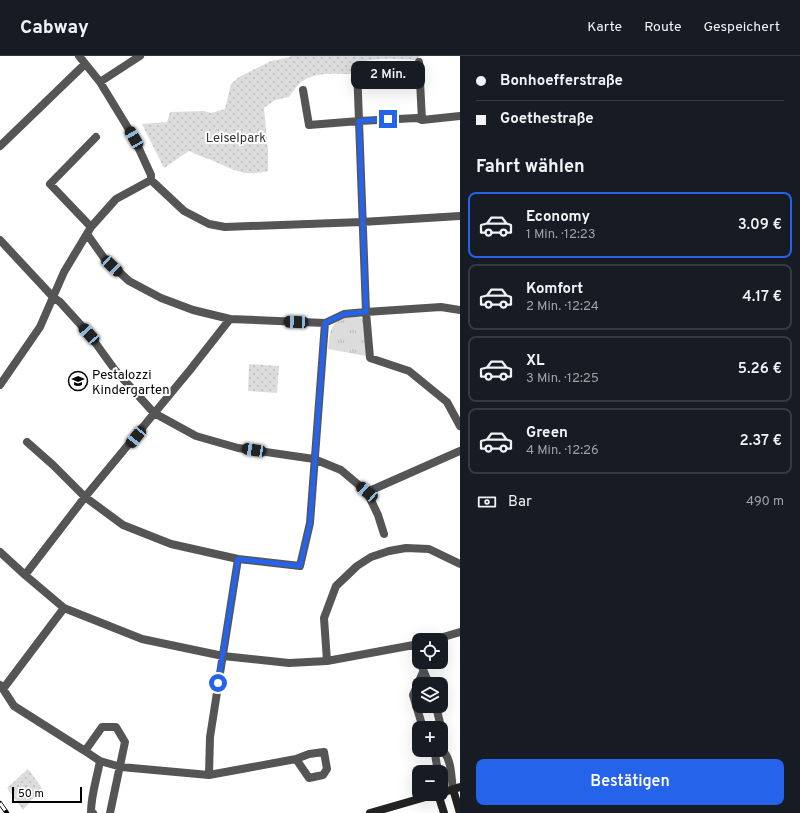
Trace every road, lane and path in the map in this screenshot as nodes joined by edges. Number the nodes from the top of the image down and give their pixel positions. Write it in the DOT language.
graph roads {
  1 [pos="79,56"];
  2 [pos="140,56"];
  3 [pos="419,62"];
  4 [pos="85,64"];
  5 [pos="357,67"];
  6 [pos="100,82"];
  7 [pos="304,90"];
  8 [pos="460,116"];
  9 [pos="422,120"];
  10 [pos="359,121"];
  11 [pos="96,137"];
  12 [pos="0,146"];
  13 [pos="151,180"];
  14 [pos="460,216"];
  15 [pos="362,222"];
  16 [pos="89,230"];
  17 [pos="0,240"];
  18 [pos="53,297"];
  19 [pos="460,310"];
  20 [pos="366,312"];
  21 [pos="230,319"];
  22 [pos="325,323"];
  23 [pos="0,386"];
  24 [pos="154,413"];
  25 [pos="460,426"];
  26 [pos="27,442"];
  27 [pos="460,451"];
  28 [pos="314,459"];
  29 [pos="367,492"];
  30 [pos="85,497"];
  31 [pos="384,534"];
  32 [pos="0,552"];
  33 [pos="238,559"];
  34 [pos="460,564"];
  35 [pos="25,575"];
  36 [pos="64,608"];
  37 [pos="460,632"];
  38 [pos="448,636"];
  39 [pos="412,646"];
  40 [pos="223,656"];
  41 [pos="327,661"];
  42 [pos="422,669"];
  43 [pos="423,672"];
  44 [pos="426,677"];
  45 [pos="2,687"];
  46 [pos="421,721"];
  47 [pos="85,751"];
  48 [pos="446,757"];
  49 [pos="296,759"];
  50 [pos="100,762"];
  51 [pos="121,767"];
  52 [pos="209,775"];
  53 [pos="456,788"];
  54 [pos="414,801"];
  55 [pos="441,801"];
  56 [pos="93,813"];
  57 [pos="110,813"];
  58 [pos="370,813"];
  59 [pos="444,813"];
  60 [pos="460,813"];
  1 -- 4 [label="street"];
  2 -- 6 [label="street"];
  3 -- 9 [label="street"];
  4 -- 6 [label="street"];
  4 -- 12 [label="street"];
  5 -- 10 [label="street"];
  6 -- 13 [label="street"];
  7 -- 10 [label="street"];
  8 -- 9 [label="street"];
  9 -- 10 [label="street"];
  10 -- 15 [label="street"];
  11 -- 16 [label="street"];
  13 -- 15 [label="street"];
  13 -- 16 [label="street"];
  14 -- 15 [label="street"];
  15 -- 20 [label="street"];
  16 -- 18 [label="street"];
  16 -- 21 [label="street"];
  17 -- 18 [label="street"];
  18 -- 23 [label="street"];
  18 -- 24 [label="street"];
  19 -- 20 [label="street"];
  20 -- 22 [label="street"];
  20 -- 25 [label="street"];
  21 -- 22 [label="street"];
  21 -- 24 [label="street"];
  22 -- 28 [label="street"];
  24 -- 28 [label="street"];
  24 -- 30 [label="street"];
  26 -- 30 [label="street"];
  27 -- 29 [label="street"];
  28 -- 29 [label="street"];
  28 -- 33 [label="street"];
  29 -- 31 [label="street"];
  30 -- 33 [label="street"];
  30 -- 35 [label="street"];
  32 -- 35 [label="street"];
  33 -- 40 [label="street"];
  34 -- 41 [label="street"];
  35 -- 36 [label="street"];
  36 -- 40 [label="street"];
  36 -- 45 [label="street"];
  37 -- 38 [label="street"];
  39 -- 41 [label="street"];
  40 -- 41 [label="street"];
  40 -- 52 [label="street"];
  42 -- 43 [label="street"];
  43 -- 44 [label="street"];
  43 -- 46 [label="street"];
  45 -- 47 [label="street"];
  47 -- 50 [label="street"];
  47 -- 51 [label="street"];
  48 -- 53 [label="street"];
  49 -- 52 [label="street"];
  50 -- 51 [label="street"];
  50 -- 56 [label="street"];
  51 -- 52 [label="street"];
  51 -- 57 [label="street"];
  53 -- 60 [label="main road"];
  54 -- 58 [label="main road"];
  55 -- 59 [label="main road"];
}
